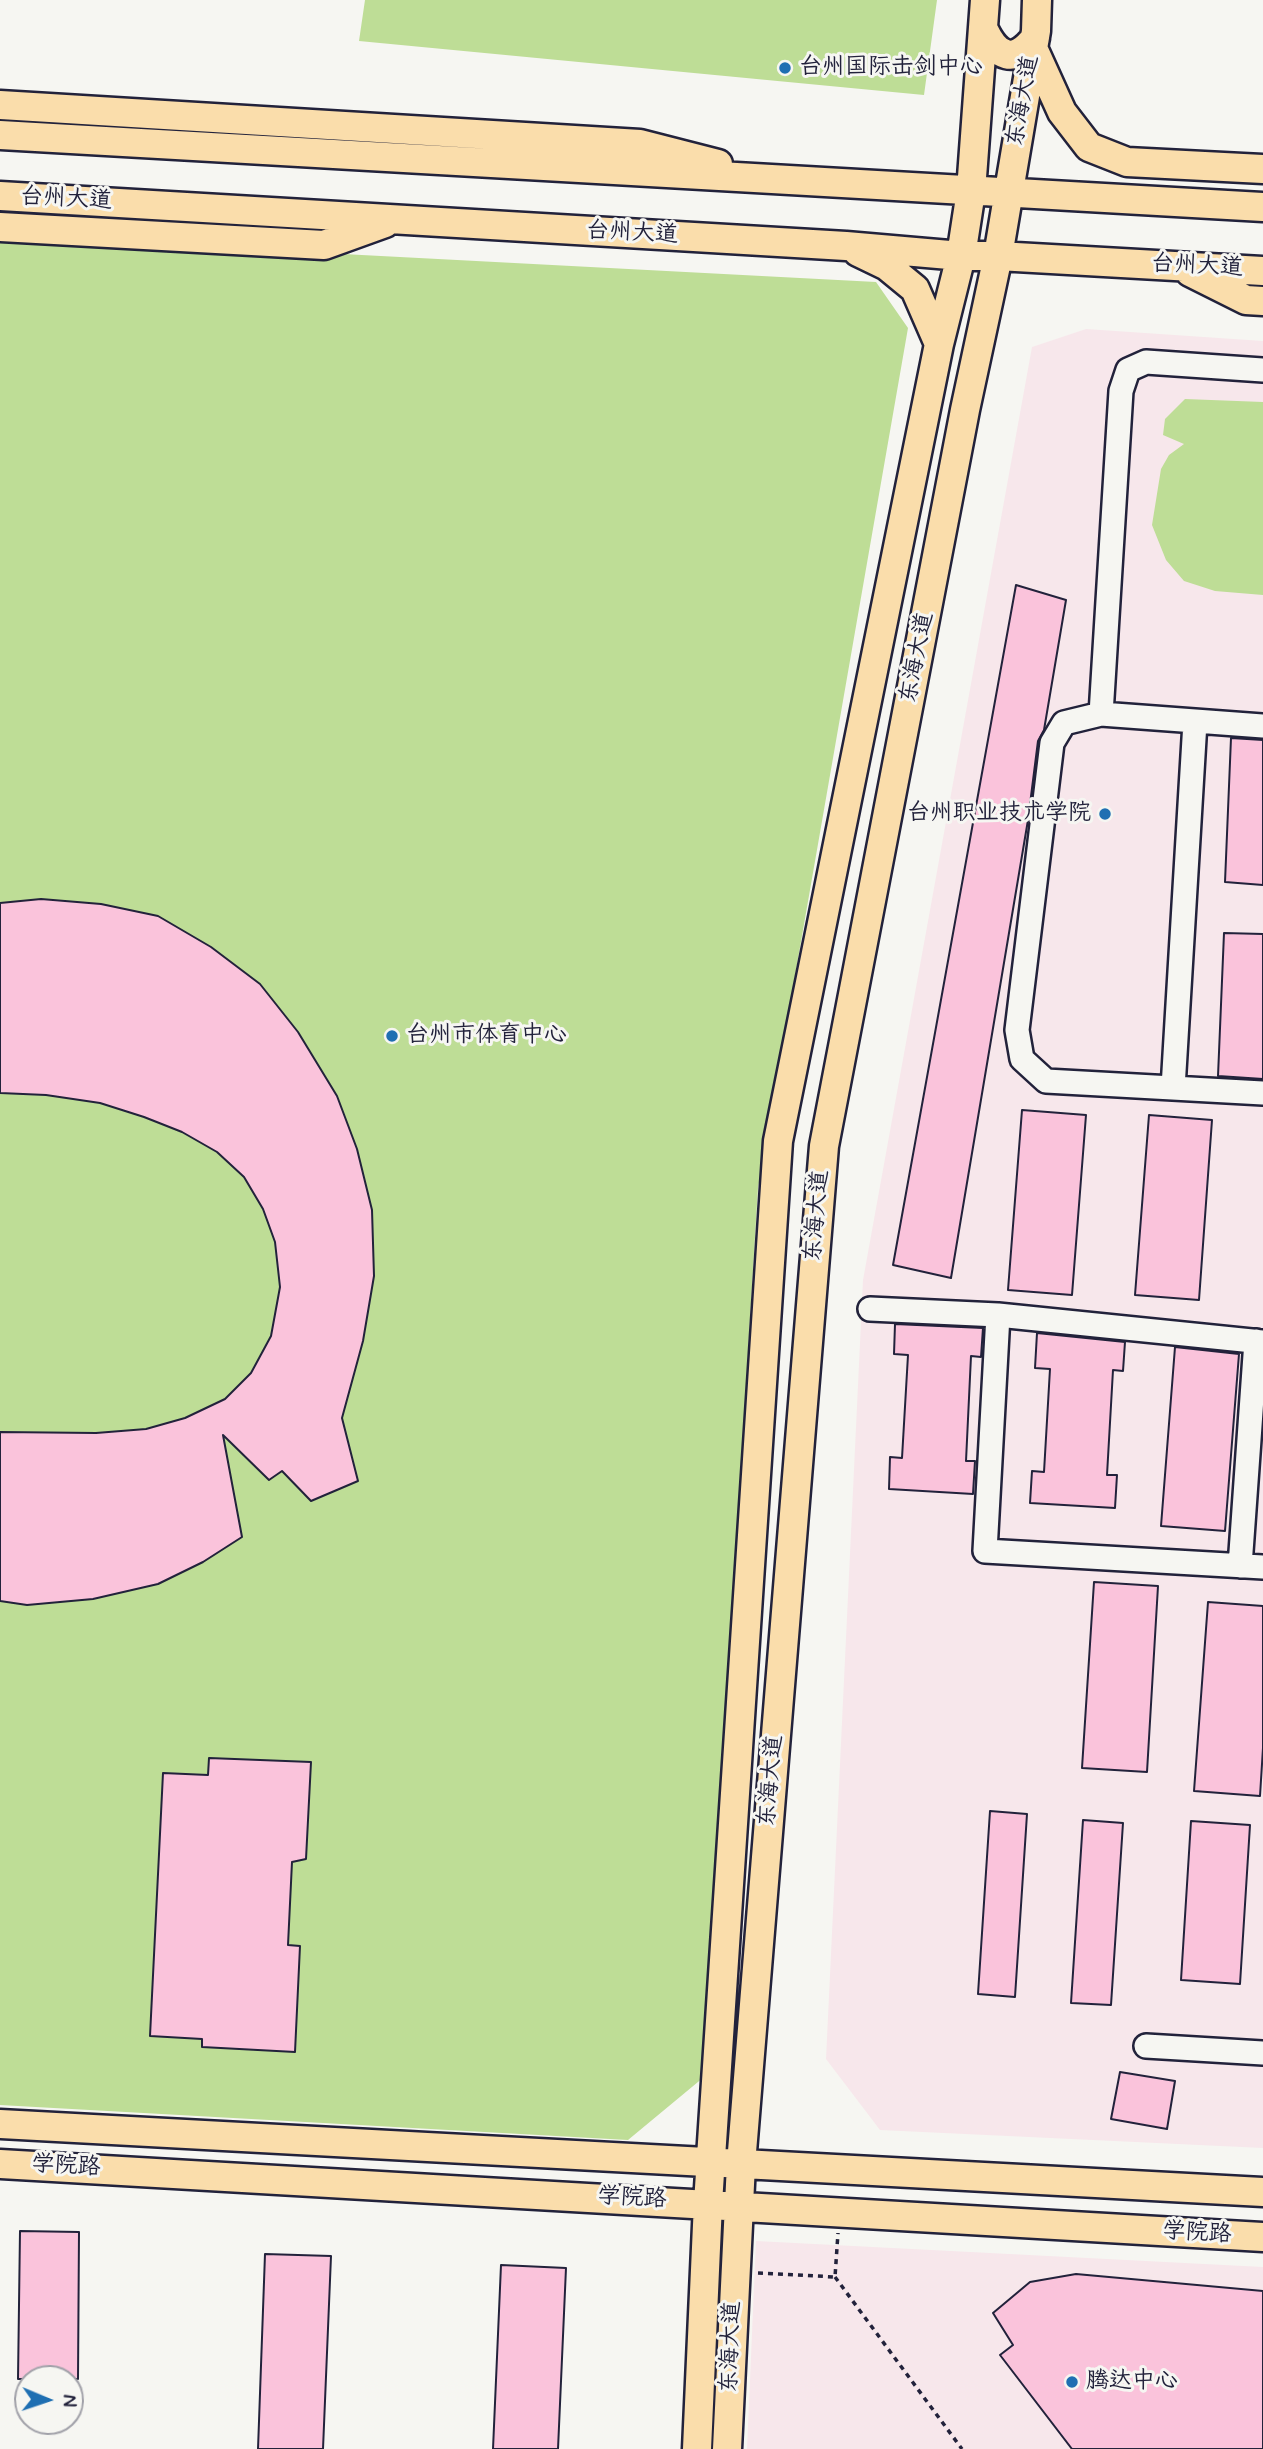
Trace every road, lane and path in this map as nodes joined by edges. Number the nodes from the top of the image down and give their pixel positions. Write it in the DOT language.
graph roads {
  1 [pos="985,0"];
  2 [pos="1037,0"];
  3 [pos="984,30"];
  4 [pos="1034,43"];
  5 [pos="0,105"];
  6 [pos="0,135"];
  7 [pos="1263,169"];
  8 [pos="774,180"];
  9 [pos="971,191"];
  10 [pos="1008,193"];
  11 [pos="0,196"];
  12 [pos="1263,207"];
  13 [pos="394,220"];
  14 [pos="0,227"];
  15 [pos="846,246"];
  16 [pos="961,256"];
  17 [pos="998,256"];
  18 [pos="1179,266"];
  19 [pos="1263,271"];
  20 [pos="1263,301"];
  21 [pos="939,344"];
  22 [pos="1263,370"];
  23 [pos="1101,714"];
  24 [pos="1195,722"];
  25 [pos="1263,726"];
  26 [pos="1173,1088"];
  27 [pos="1263,1093"];
  28 [pos="870,1309"];
  29 [pos="999,1315"];
  30 [pos="1259,1341"];
  31 [pos="1240,1566"];
  32 [pos="1263,1567"];
  33 [pos="1146,2046"];
  34 [pos="1263,2053"];
  35 [pos="0,2124"];
  36 [pos="710,2163"];
  37 [pos="0,2164"];
  38 [pos="741,2164"];
  39 [pos="1263,2192"];
  40 [pos="708,2203"];
  41 [pos="738,2208"];
  42 [pos="839,2213"];
  43 [pos="1263,2237"];
  44 [pos="735,2272"];
  45 [pos="835,2277"];
  46 [pos="697,2449"];
  47 [pos="727,2449"];
  48 [pos="962,2449"];
  1 -- 3 [label="main road, 东海大道"];
  2 -- 4 [label="main road, 东海大道"];
  3 -- 4 [label="main road"];
  3 -- 9 [label="main road, 东海大道"];
  4 -- 7 [label="main road"];
  4 -- 10 [label="main road, 东海大道"];
  5 -- 8 [label="main road"];
  6 -- 8 [label="main road"];
  8 -- 9 [label="main road"];
  9 -- 10 [label="main road"];
  9 -- 16 [label="main road, 东海大道"];
  10 -- 12 [label="main road"];
  10 -- 17 [label="main road, 东海大道"];
  11 -- 13 [label="main road, 台州大道"];
  13 -- 14 [label="main road"];
  13 -- 15 [label="main road, 台州大道"];
  15 -- 16 [label="main road, 台州大道"];
  15 -- 21 [label="main road"];
  16 -- 17 [label="main road, 台州大道"];
  16 -- 21 [label="main road, 东海大道"];
  17 -- 18 [label="main road, 台州大道"];
  17 -- 38 [label="main road, 东海大道"];
  18 -- 19 [label="main road, 台州大道"];
  18 -- 20 [label="main road"];
  21 -- 36 [label="main road, 东海大道"];
  22 -- 23 [label="lane"];
  23 -- 24 [label="lane"];
  23 -- 26 [label="lane"];
  24 -- 25 [label="lane"];
  24 -- 26 [label="lane"];
  26 -- 27 [label="lane"];
  28 -- 29 [label="lane"];
  29 -- 30 [label="lane"];
  29 -- 31 [label="lane"];
  30 -- 31 [label="lane"];
  31 -- 32 [label="lane"];
  33 -- 34 [label="lane"];
  35 -- 36 [label="main road, 学院路"];
  36 -- 38 [label="main road, 学院路"];
  36 -- 40 [label="main road, 东海大道"];
  37 -- 40 [label="main road, 学院路"];
  38 -- 39 [label="main road, 学院路"];
  38 -- 41 [label="main road, 东海大道"];
  40 -- 41 [label="main road, 学院路"];
  40 -- 46 [label="main road, 东海大道"];
  41 -- 42 [label="main road, 学院路"];
  41 -- 44 [label="main road, 东海大道"];
  42 -- 43 [label="main road, 学院路"];
  42 -- 45 [label="path"];
  44 -- 45 [label="path"];
  44 -- 47 [label="main road, 东海大道"];
  45 -- 48 [label="path"];
}
